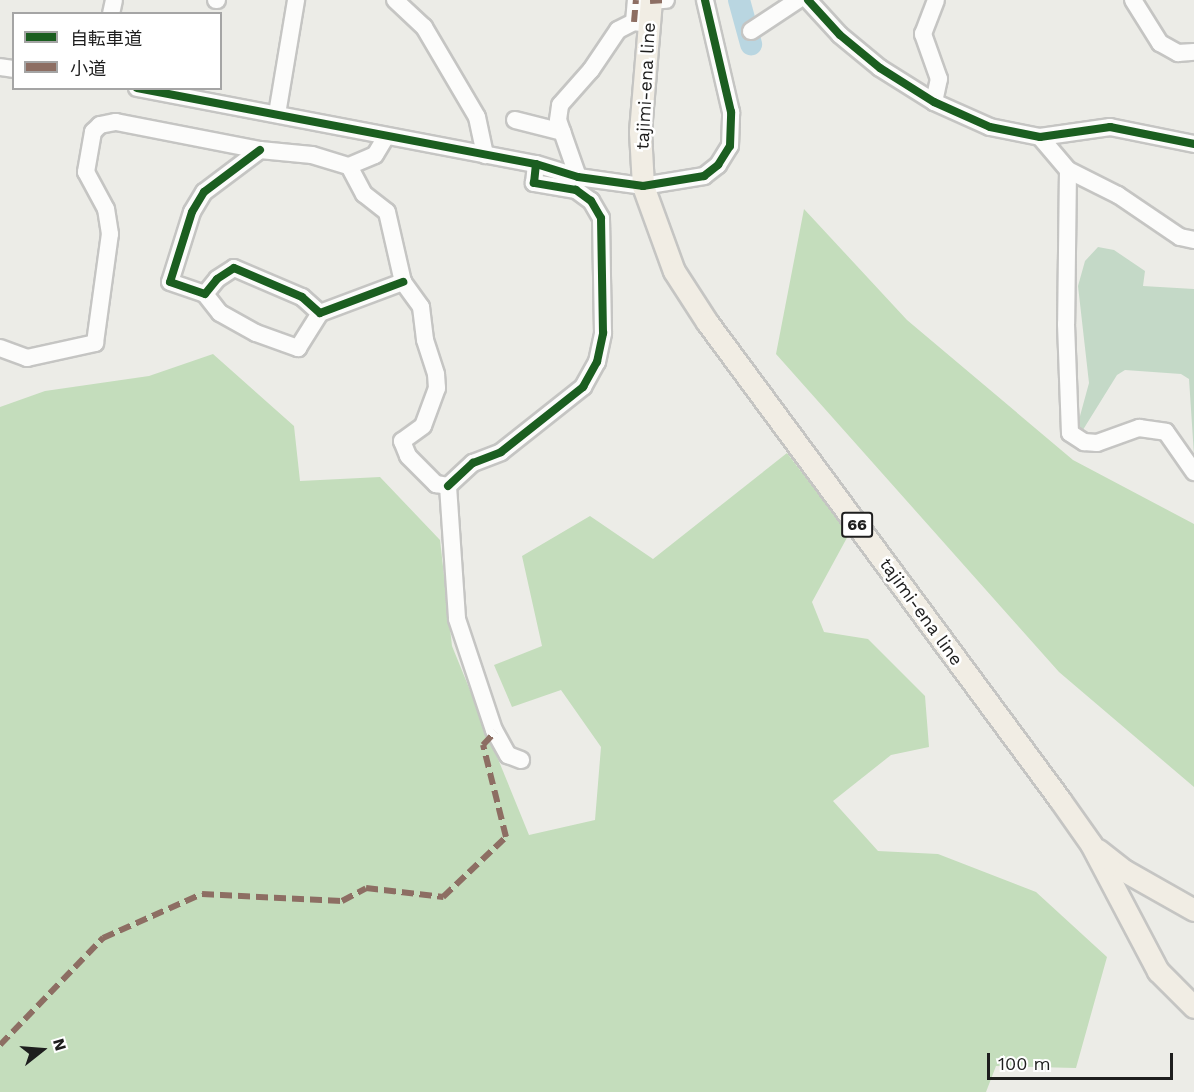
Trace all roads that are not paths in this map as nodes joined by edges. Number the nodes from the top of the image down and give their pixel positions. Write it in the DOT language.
graph roads {
  1 [pos="296,0"];
  2 [pos="395,0"];
  3 [pos="651,0"];
  4 [pos="705,0"];
  5 [pos="798,0"];
  6 [pos="808,0"];
  7 [pos="936,0"];
  8 [pos="1133,0"];
  9 [pos="642,23"];
  10 [pos="751,30"];
  11 [pos="1194,52"];
  12 [pos="148,90"];
  13 [pos="934,102"];
  14 [pos="277,114"];
  15 [pos="515,120"];
  16 [pos="562,132"];
  17 [pos="386,137"];
  18 [pos="1040,137"];
  19 [pos="1194,144"];
  20 [pos="260,150"];
  21 [pos="484,155"];
  22 [pos="536,164"];
  23 [pos="349,166"];
  24 [pos="1068,170"];
  25 [pos="578,177"];
  26 [pos="643,186"];
  27 [pos="1194,240"];
  28 [pos="403,282"];
  29 [pos="205,294"];
  30 [pos="320,314"];
  31 [pos="0,348"];
  32 [pos="1194,472"];
  33 [pos="448,486"];
  34 [pos="521,760"];
  35 [pos="1091,844"];
  36 [pos="1150,886"];
  37 [pos="1194,910"];
  38 [pos="1126,913"];
  39 [pos="1194,1007"];
  1 -- 14 [label="street"];
  2 -- 21 [label="street"];
  3 -- 9 [label="main road, tajimi-ena line / 66"];
  4 -- 26 [label="street"];
  5 -- 10 [label="street"];
  6 -- 13 [label="street"];
  7 -- 13 [label="street"];
  8 -- 11 [label="street"];
  9 -- 16 [label="street"];
  9 -- 26 [label="main road, tajimi-ena line / 66"];
  12 -- 14 [label="street"];
  13 -- 18 [label="street"];
  14 -- 17 [label="street"];
  15 -- 16 [label="street"];
  16 -- 25 [label="street"];
  17 -- 21 [label="street"];
  17 -- 23 [label="street"];
  18 -- 19 [label="street"];
  18 -- 24 [label="street"];
  20 -- 23 [label="street"];
  20 -- 29 [label="street"];
  20 -- 31 [label="street"];
  21 -- 22 [label="street"];
  22 -- 25 [label="street"];
  22 -- 33 [label="street"];
  23 -- 28 [label="street"];
  24 -- 27 [label="street"];
  24 -- 32 [label="street"];
  25 -- 26 [label="street"];
  26 -- 35 [label="main road, tajimi-ena line / 66"];
  28 -- 30 [label="street"];
  28 -- 33 [label="street"];
  29 -- 30 [label="street"];
  29 -- 30 [label="street"];
  33 -- 34 [label="street"];
  35 -- 36 [label="main road"];
  35 -- 38 [label="main road, tajimi-ena line / 66"];
  36 -- 37 [label="main road"];
  36 -- 38 [label="street"];
  38 -- 39 [label="main road, tajimi-ena line / 66"];
}
